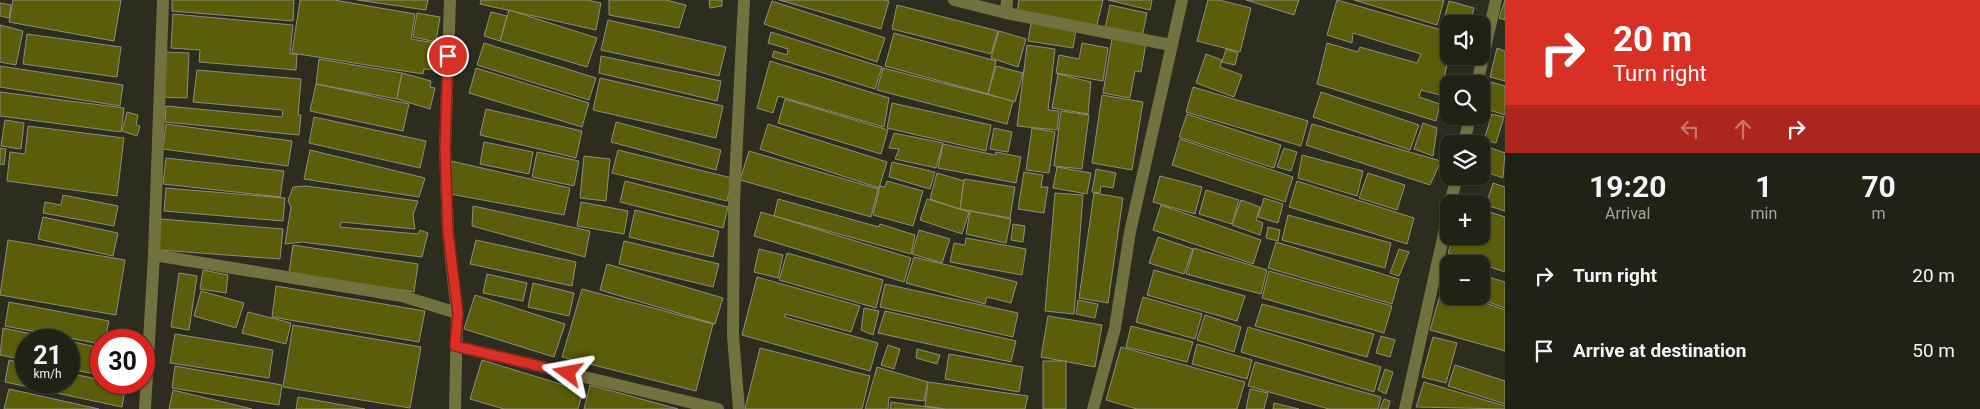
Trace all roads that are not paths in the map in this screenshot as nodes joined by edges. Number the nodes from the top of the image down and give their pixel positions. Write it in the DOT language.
graph roads {
  1 [pos="163,0"];
  2 [pos="450,0"];
  3 [pos="744,0"];
  4 [pos="954,0"];
  5 [pos="1007,0"];
  6 [pos="1182,0"];
  7 [pos="1496,0"];
  8 [pos="1006,13"];
  9 [pos="1171,46"];
  10 [pos="1479,75"];
  11 [pos="1441,245"];
  12 [pos="154,256"];
  13 [pos="458,313"];
  14 [pos="455,346"];
  15 [pos="145,409"];
  16 [pos="455,409"];
  17 [pos="718,409"];
  18 [pos="740,409"];
  19 [pos="1093,409"];
  20 [pos="1405,409"];
  1 -- 12 [label="street"];
  2 -- 13 [label="street"];
  3 -- 18 [label="street"];
  4 -- 8 [label="street"];
  5 -- 8 [label="street"];
  6 -- 9 [label="street"];
  7 -- 10 [label="street"];
  8 -- 9 [label="street"];
  9 -- 19 [label="street"];
  11 -- 20 [label="street"];
  12 -- 13 [label="street"];
  12 -- 15 [label="street"];
  13 -- 14 [label="street"];
  14 -- 16 [label="street"];
  14 -- 17 [label="street"];
}
